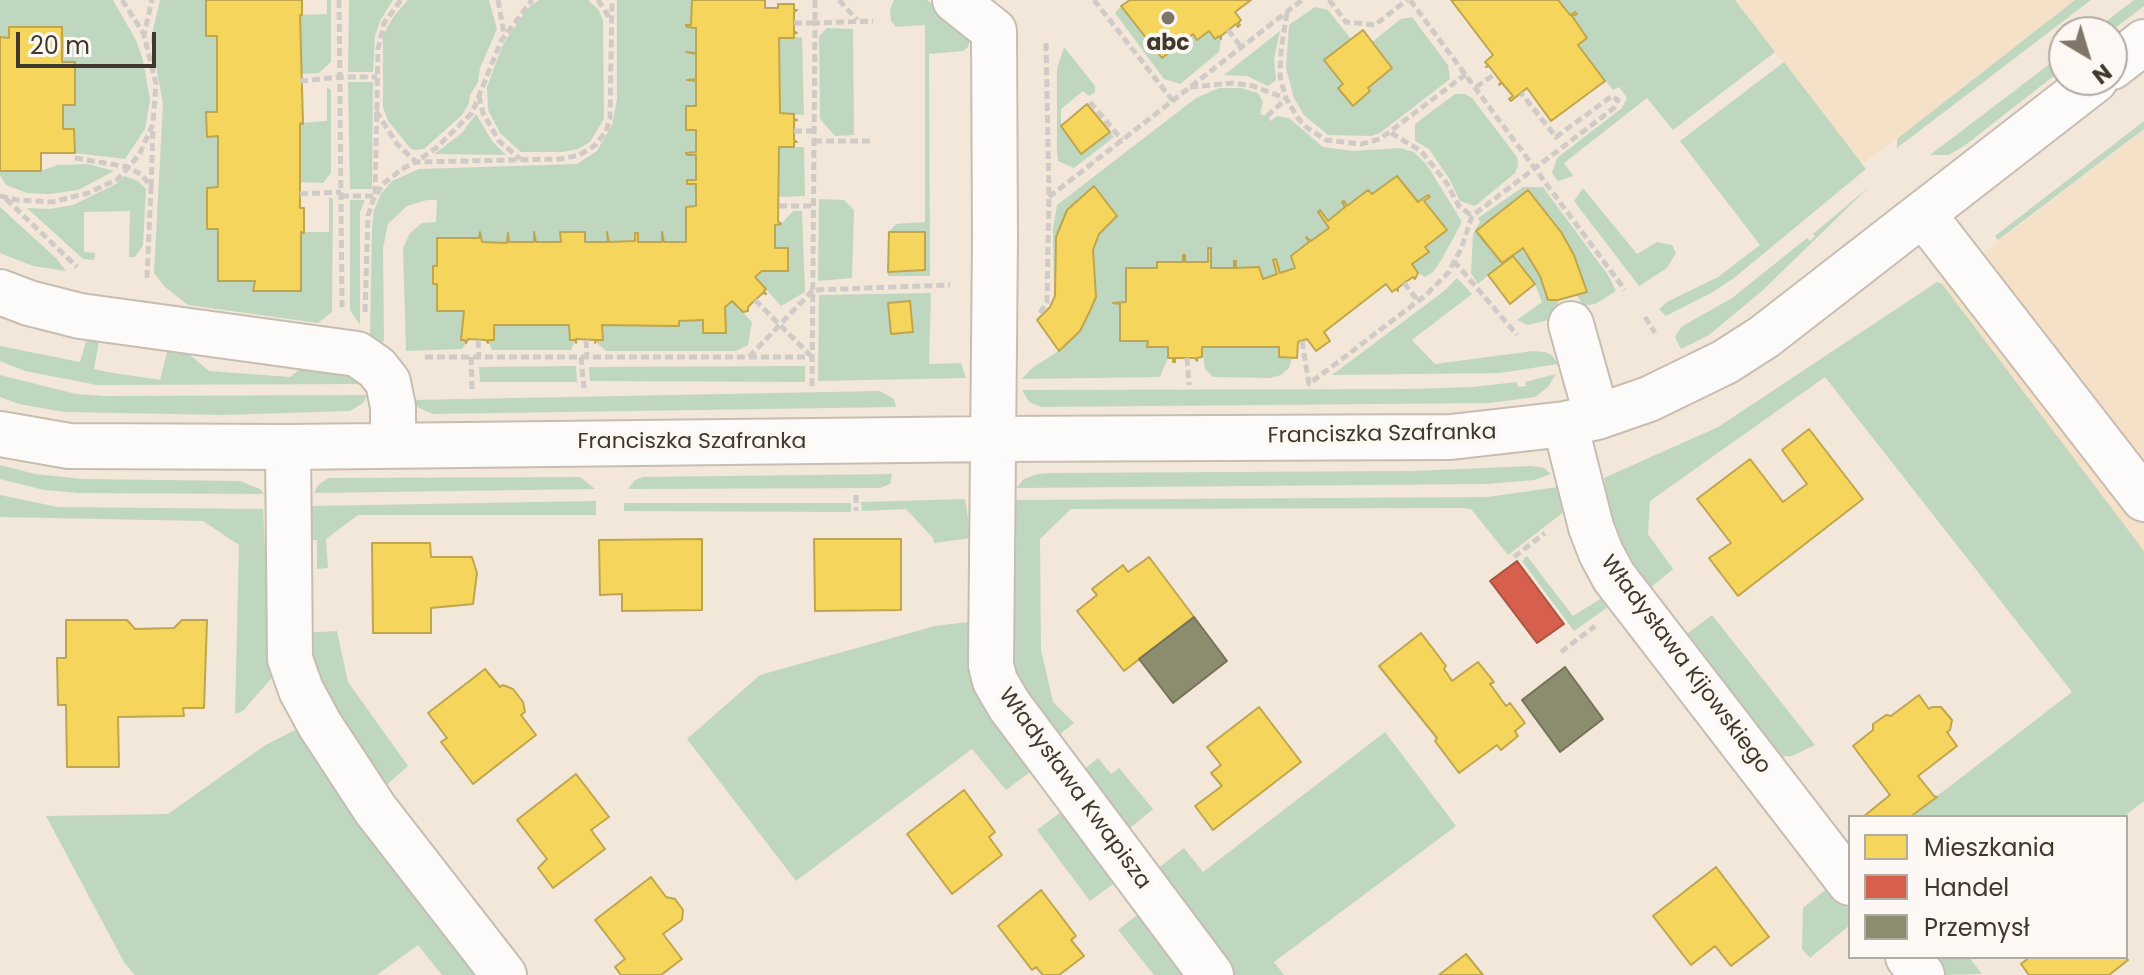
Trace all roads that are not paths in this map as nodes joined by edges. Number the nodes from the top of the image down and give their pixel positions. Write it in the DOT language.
graph roads {
  1 [pos="955,0"];
  2 [pos="2144,42"];
  3 [pos="2128,54"];
  4 [pos="2074,96"];
  5 [pos="1923,214"];
  6 [pos="0,292"];
  7 [pos="1571,324"];
  8 [pos="1581,420"];
  9 [pos="0,434"];
  10 [pos="992,439"];
  11 [pos="393,444"];
  12 [pos="288,447"];
  13 [pos="2144,499"];
  14 [pos="1848,880"];
  15 [pos="1910,959"];
  16 [pos="504,975"];
  17 [pos="1211,975"];
  18 [pos="1922,975"];
  1 -- 10 [label="street"];
  2 -- 3 [label="street"];
  4 -- 5 [label="street, Franciszka Szafranka"];
  5 -- 8 [label="street, Franciszka Szafranka"];
  5 -- 13 [label="street"];
  6 -- 11 [label="street"];
  7 -- 8 [label="street, Władysława Kijowskiego"];
  8 -- 10 [label="street, Franciszka Szafranka"];
  8 -- 14 [label="street, Władysława Kijowskiego"];
  9 -- 12 [label="street, Franciszka Szafranka"];
  10 -- 11 [label="street, Franciszka Szafranka"];
  10 -- 17 [label="street, Władysława Kwapisza"];
  11 -- 12 [label="street, Franciszka Szafranka"];
  12 -- 16 [label="street"];
  15 -- 18 [label="street"];
}
